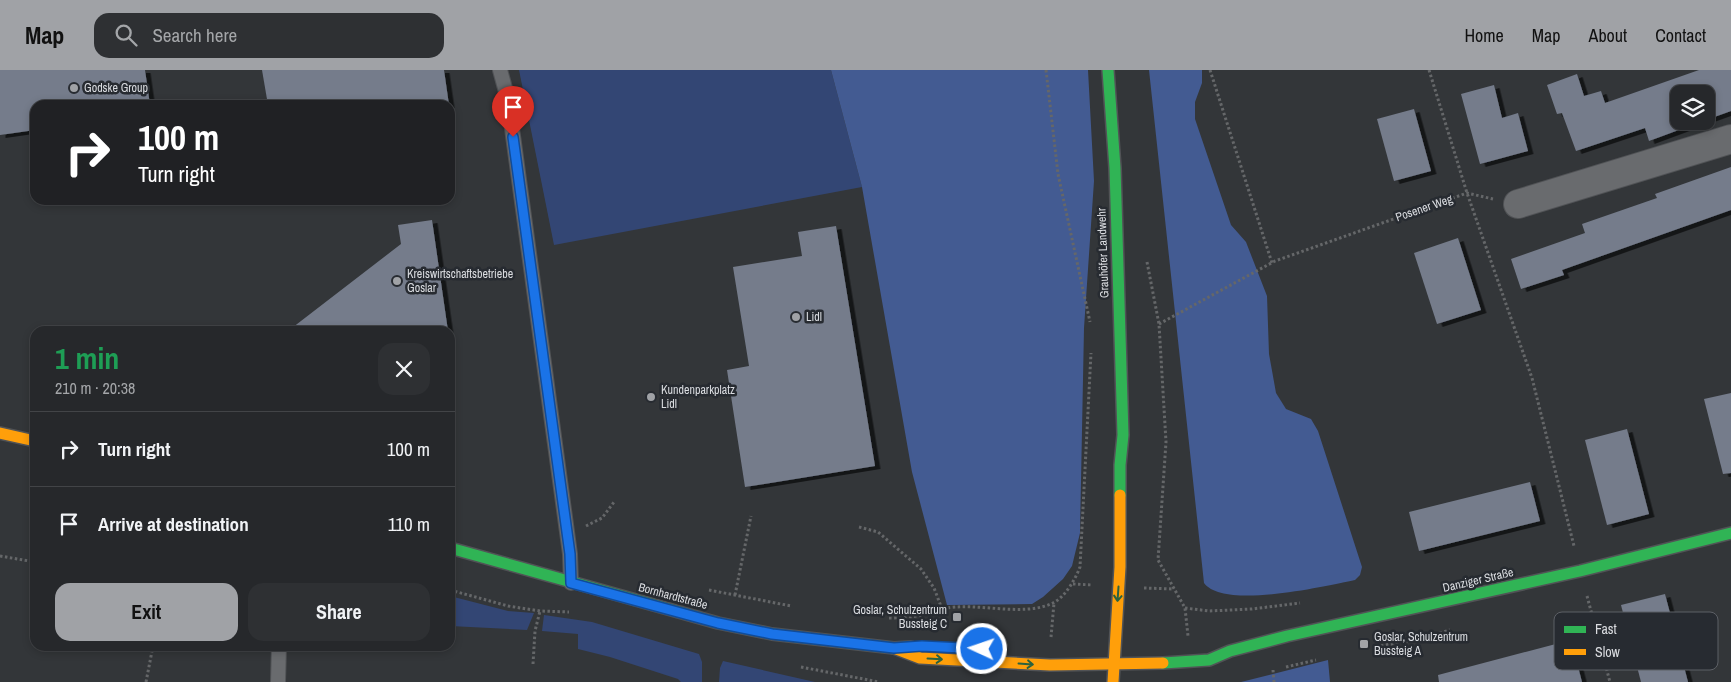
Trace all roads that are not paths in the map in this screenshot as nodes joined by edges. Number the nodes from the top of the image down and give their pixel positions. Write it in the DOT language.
graph roads {
  1 [pos="500,70"];
  2 [pos="1108,70"];
  3 [pos="1731,139"];
  4 [pos="1518,204"];
  5 [pos="0,433"];
  6 [pos="30,440"];
  7 [pos="1731,533"];
  8 [pos="455,549"];
  9 [pos="571,583"];
  10 [pos="922,646"];
  11 [pos="894,648"];
  12 [pos="279,651"];
  13 [pos="1068,653"];
  14 [pos="1120,659"];
  15 [pos="278,682"];
  16 [pos="1112,682"];
  17 [pos="1124,682"];
  1 -- 9 [label="lane"];
  2 -- 14 [label="street, Grauhöfer Landwehr"];
  3 -- 4 [label="street"];
  5 -- 6 [label="street"];
  7 -- 14 [label="street, Danziger Straße"];
  8 -- 9 [label="street, Bornhardtstraße"];
  9 -- 11 [label="street, Bornhardtstraße"];
  10 -- 11 [label="street, Bornhardtstraße"];
  11 -- 14 [label="street, Bornhardtstraße, one-way"];
  12 -- 15 [label="lane"];
  13 -- 14 [label="street"];
  14 -- 16 [label="street"];
  14 -- 17 [label="street"];
}
